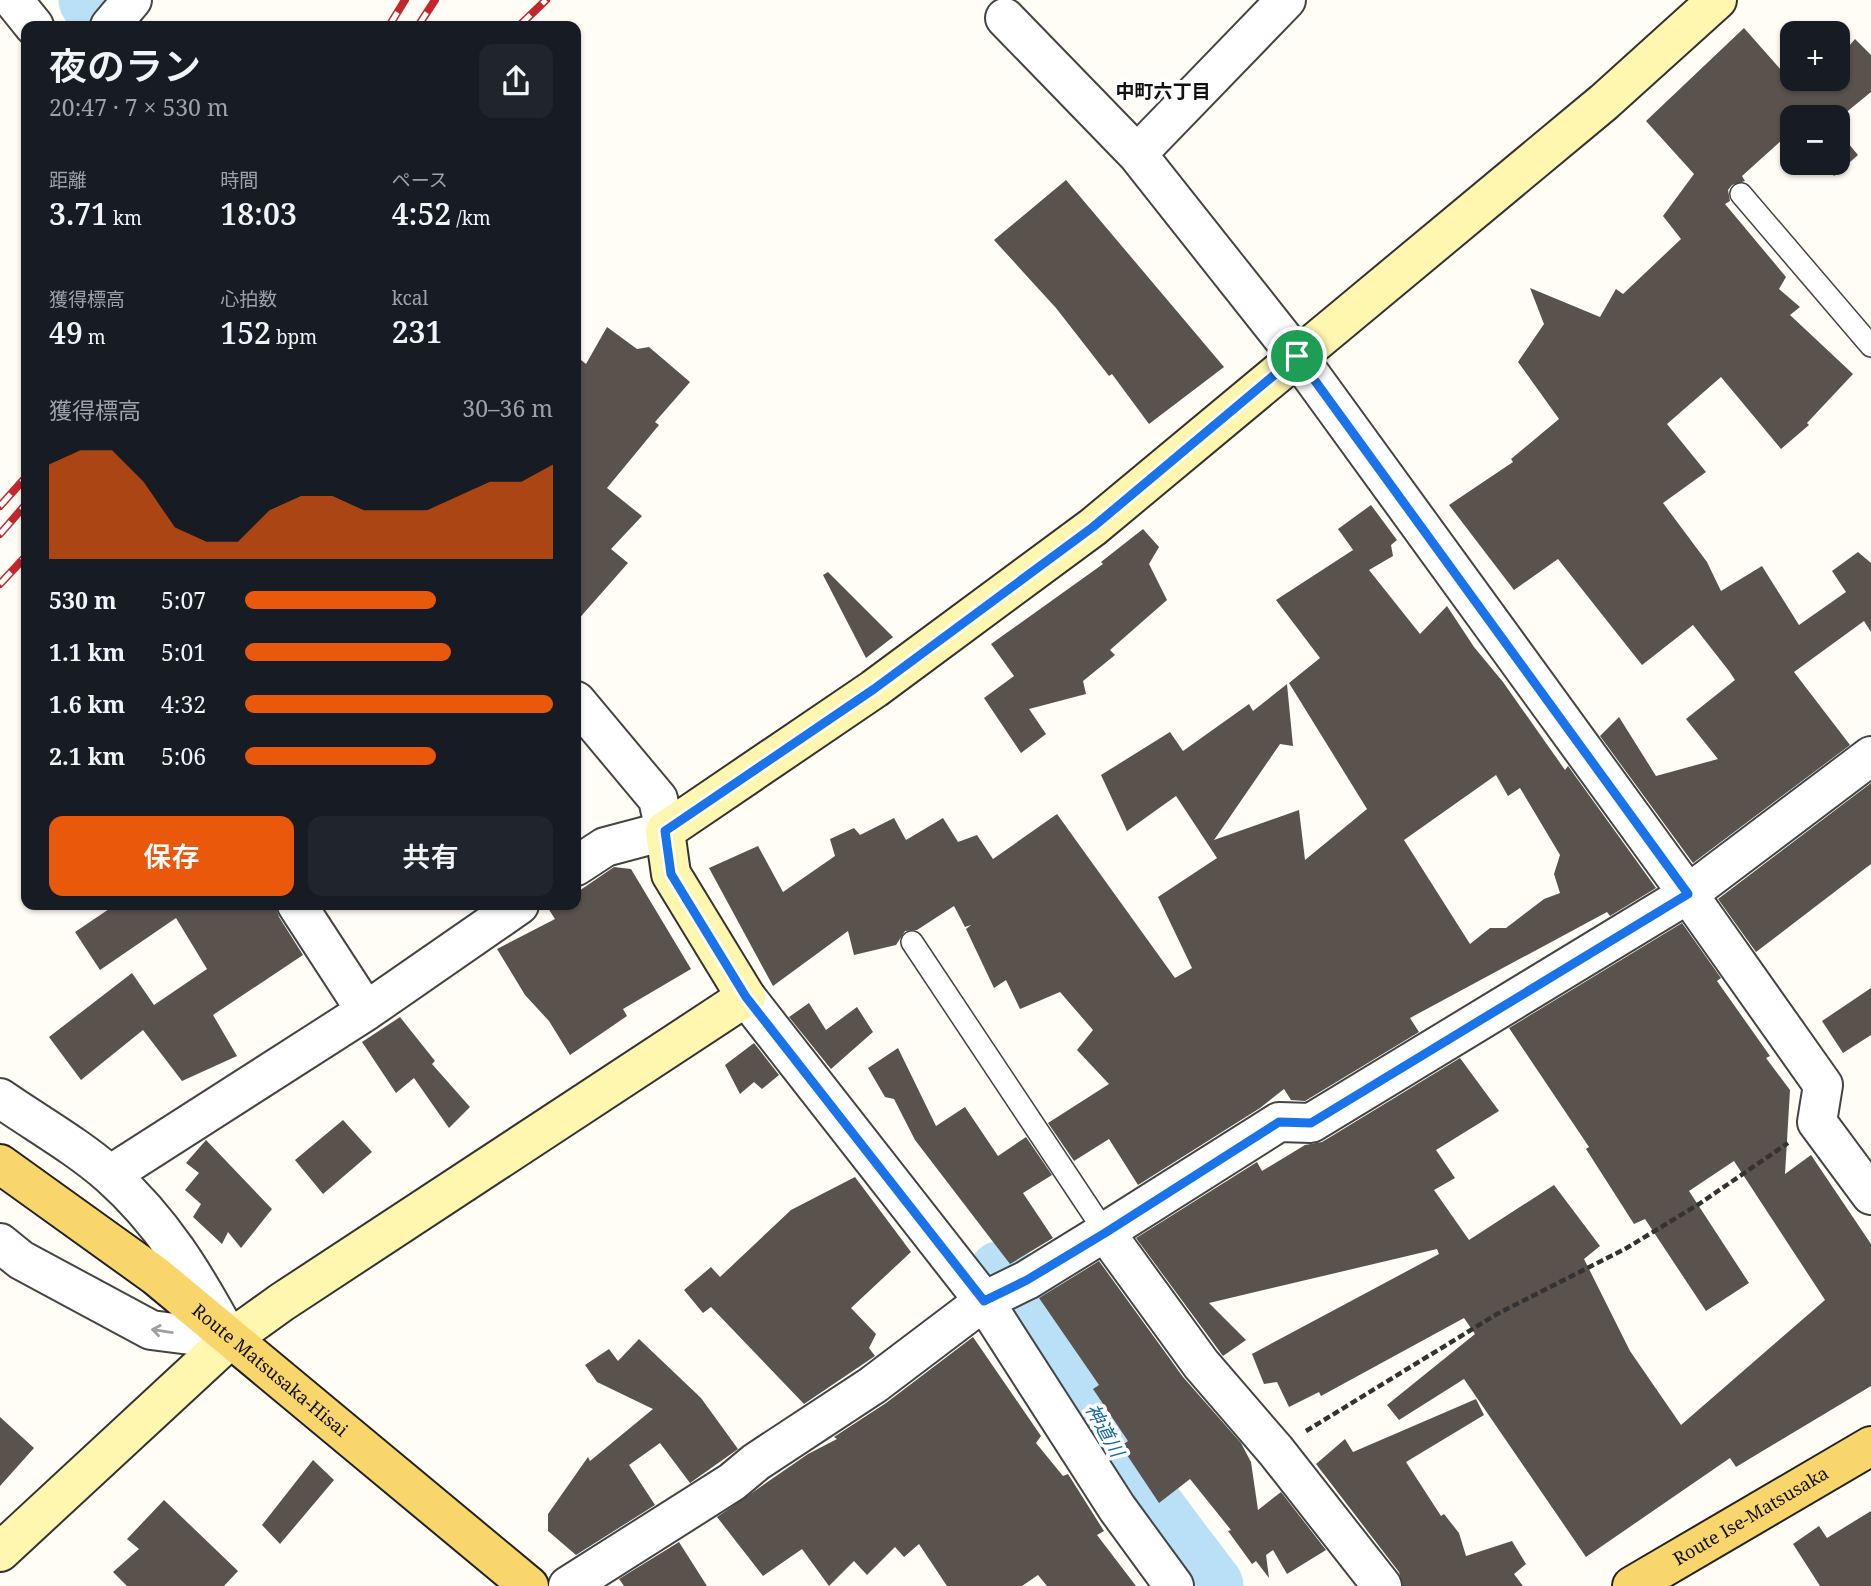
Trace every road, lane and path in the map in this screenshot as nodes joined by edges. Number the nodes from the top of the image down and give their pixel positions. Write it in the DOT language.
graph roads {
  1 [pos="13,0"];
  2 [pos="1286,0"];
  3 [pos="1717,0"];
  4 [pos="1005,18"];
  5 [pos="30,21"];
  6 [pos="1137,154"];
  7 [pos="1741,194"];
  8 [pos="1871,346"];
  9 [pos="1297,356"];
  10 [pos="581,707"];
  11 [pos="1871,756"];
  12 [pos="665,831"];
  13 [pos="581,863"];
  14 [pos="1688,894"];
  15 [pos="300,910"];
  16 [pos="512,910"];
  17 [pos="912,942"];
  18 [pos="746,997"];
  19 [pos="366,1011"];
  20 [pos="0,1098"];
  21 [pos="1817,1122"];
  22 [pos="0,1164"];
  23 [pos="110,1175"];
  24 [pos="1871,1195"];
  25 [pos="1105,1233"];
  26 [pos="7,1262"];
  27 [pos="1004,1291"];
  28 [pos="229,1340"];
  29 [pos="1871,1446"];
  30 [pos="1276,1451"];
  31 [pos="0,1552"];
  32 [pos="529,1586"];
  33 [pos="568,1586"];
  34 [pos="1174,1586"];
  35 [pos="1382,1586"];
  36 [pos="1632,1586"];
  1 -- 5 [label="street"];
  2 -- 6 [label="street"];
  3 -- 9 [label="street"];
  4 -- 6 [label="street"];
  6 -- 9 [label="street"];
  7 -- 8 [label="lane"];
  9 -- 12 [label="street"];
  9 -- 14 [label="street"];
  10 -- 12 [label="street"];
  11 -- 14 [label="street"];
  12 -- 13 [label="street"];
  12 -- 18 [label="street"];
  14 -- 21 [label="street"];
  14 -- 25 [label="street"];
  15 -- 19 [label="street"];
  16 -- 19 [label="street"];
  17 -- 25 [label="lane"];
  18 -- 27 [label="street"];
  18 -- 28 [label="street"];
  19 -- 23 [label="street"];
  20 -- 23 [label="street"];
  21 -- 24 [label="street"];
  21 -- 30 [label="path"];
  22 -- 28 [label="main road, Route Matsusaka-Hisai"];
  23 -- 28 [label="street"];
  25 -- 27 [label="street"];
  25 -- 30 [label="street"];
  28 -- 26 [label="street, one-way"];
  27 -- 33 [label="street"];
  27 -- 34 [label="street"];
  28 -- 31 [label="street"];
  28 -- 32 [label="main road, Route Matsusaka-Hisai"];
  29 -- 36 [label="main road, Route Ise-Matsusaka"];
  30 -- 35 [label="street"];
}
